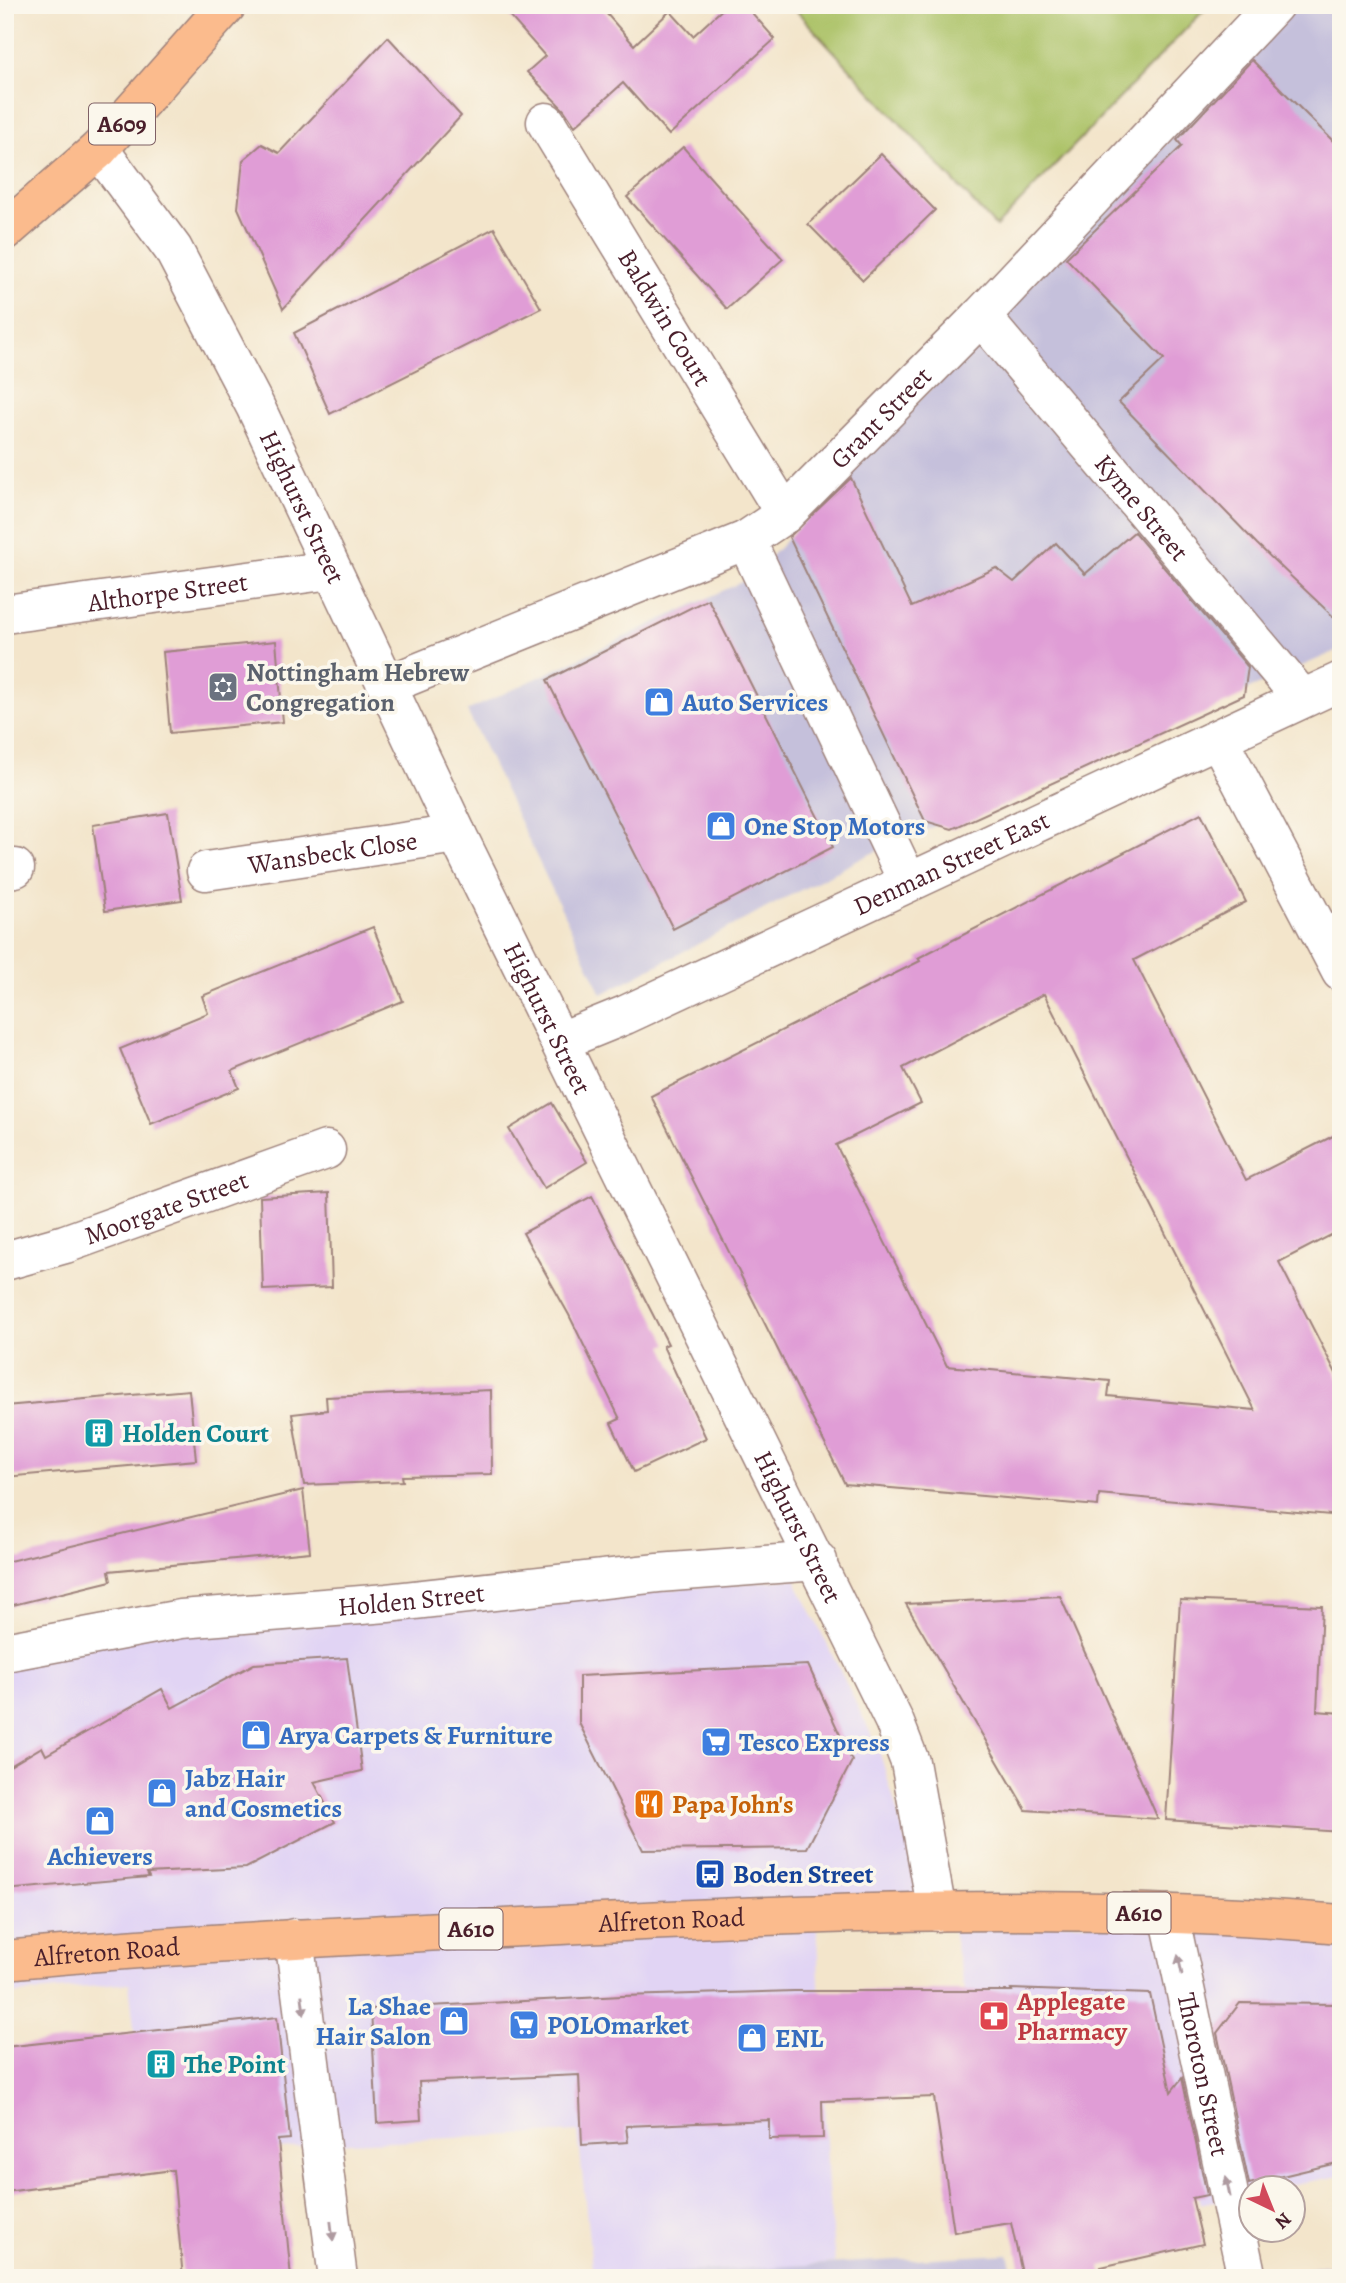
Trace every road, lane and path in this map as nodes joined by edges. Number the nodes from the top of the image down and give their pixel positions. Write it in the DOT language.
graph roads {
  1 [pos="228,5"];
  2 [pos="1274,5"];
  3 [pos="546,122"];
  4 [pos="99,149"];
  5 [pos="12,214"];
  6 [pos="981,316"];
  7 [pos="785,514"];
  8 [pos="746,540"];
  9 [pos="331,570"];
  10 [pos="5,614"];
  11 [pos="1341,681"];
  12 [pos="387,685"];
  13 [pos="1303,698"];
  14 [pos="1219,740"];
  15 [pos="457,834"];
  16 [pos="206,871"];
  17 [pos="908,883"];
  18 [pos="1341,972"];
  19 [pos="561,1041"];
  20 [pos="326,1150"];
  21 [pos="5,1261"];
  22 [pos="818,1561"];
  23 [pos="5,1652"];
  24 [pos="937,1912"];
  25 [pos="1169,1914"];
  26 [pos="1341,1924"];
  27 [pos="294,1938"];
  28 [pos="5,1960"];
  29 [pos="338,2278"];
  30 [pos="1247,2278"];
  1 -- 4 [label="main road, A609"];
  2 -- 6 [label="street, Grant Street"];
  3 -- 7 [label="street, Baldwin Court"];
  4 -- 5 [label="main road, A609"];
  4 -- 9 [label="street, Highurst Street"];
  6 -- 7 [label="street, Grant Street"];
  6 -- 13 [label="street, Kyme Street"];
  7 -- 8 [label="street, Grant Street"];
  8 -- 12 [label="street, Grant Street"];
  8 -- 17 [label="street"];
  9 -- 10 [label="street, Althorpe Street"];
  9 -- 12 [label="street, Highurst Street"];
  11 -- 13 [label="street, Denman Street East"];
  12 -- 15 [label="street, Highurst Street"];
  13 -- 14 [label="street, Denman Street East"];
  14 -- 17 [label="street, Denman Street East"];
  14 -- 18 [label="street"];
  15 -- 16 [label="street, Wansbeck Close"];
  15 -- 19 [label="street, Highurst Street"];
  17 -- 19 [label="street, Denman Street East"];
  19 -- 22 [label="street, Highurst Street"];
  20 -- 21 [label="street, Moorgate Street"];
  22 -- 23 [label="street, Holden Street"];
  22 -- 24 [label="street, Highurst Street"];
  24 -- 25 [label="main road, Alfreton Road / A610"];
  24 -- 27 [label="main road, Alfreton Road / A610"];
  25 -- 26 [label="main road, Alfreton Road / A610"];
  30 -- 25 [label="street, Thoroton Street, one-way"];
  27 -- 28 [label="main road, Alfreton Road / A610"];
  27 -- 29 [label="street, one-way"];
}
